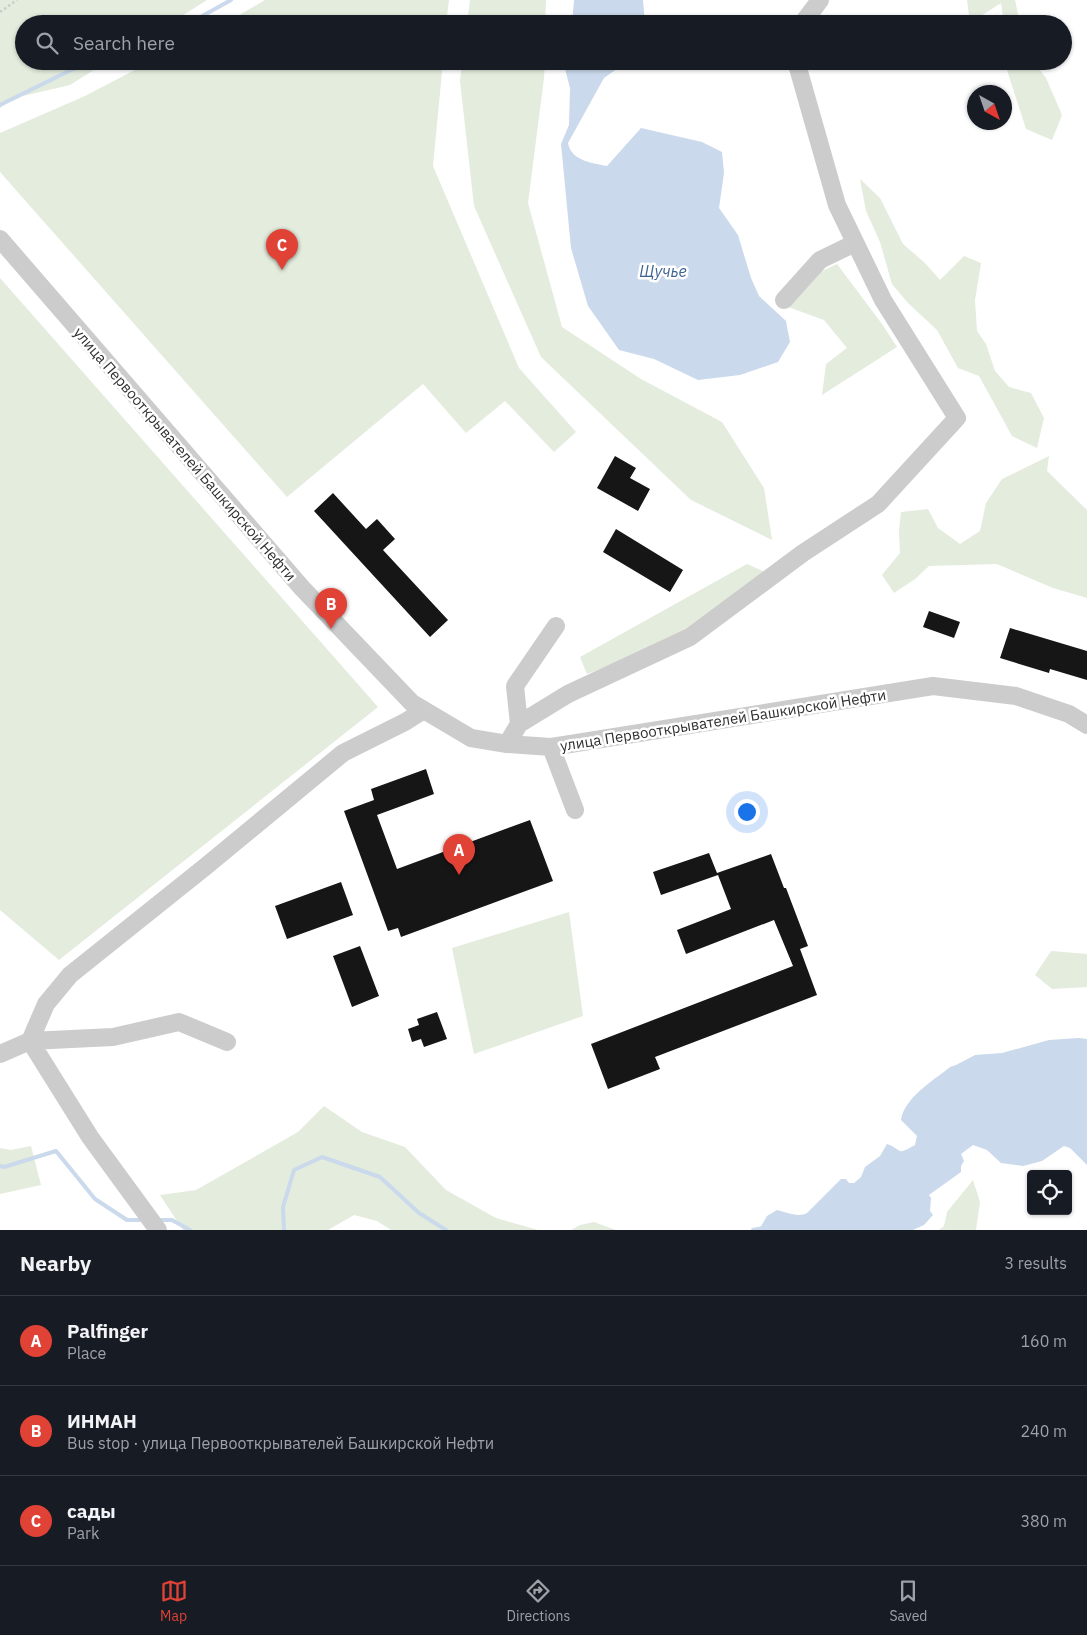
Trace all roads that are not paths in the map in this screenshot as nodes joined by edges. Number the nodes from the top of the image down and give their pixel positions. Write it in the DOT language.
graph roads {
  1 [pos="820,0"];
  2 [pos="809,15"];
  3 [pos="798,70"];
  4 [pos="0,239"];
  5 [pos="855,243"];
  6 [pos="784,300"];
  7 [pos="556,626"];
  8 [pos="424,710"];
  9 [pos="519,724"];
  10 [pos="1087,725"];
  11 [pos="506,744"];
  12 [pos="551,746"];
  13 [pos="574,810"];
  14 [pos="30,1041"];
  15 [pos="227,1042"];
  16 [pos="0,1054"];
  17 [pos="158,1230"];
  1 -- 2 [label="street"];
  3 -- 5 [label="street"];
  4 -- 8 [label="street, улица Первооткрывателей Башкирской Нефти"];
  5 -- 6 [label="street"];
  5 -- 9 [label="street"];
  7 -- 9 [label="street"];
  8 -- 11 [label="street, улица Первооткрывателей Башкирской Нефти"];
  8 -- 14 [label="street"];
  9 -- 11 [label="street"];
  10 -- 12 [label="street, улица Первооткрывателей Башкирской Нефти"];
  11 -- 12 [label="street, улица Первооткрывателей Башкирской Нефти"];
  12 -- 13 [label="street"];
  14 -- 15 [label="street"];
  14 -- 16 [label="street"];
  14 -- 17 [label="street"];
}
